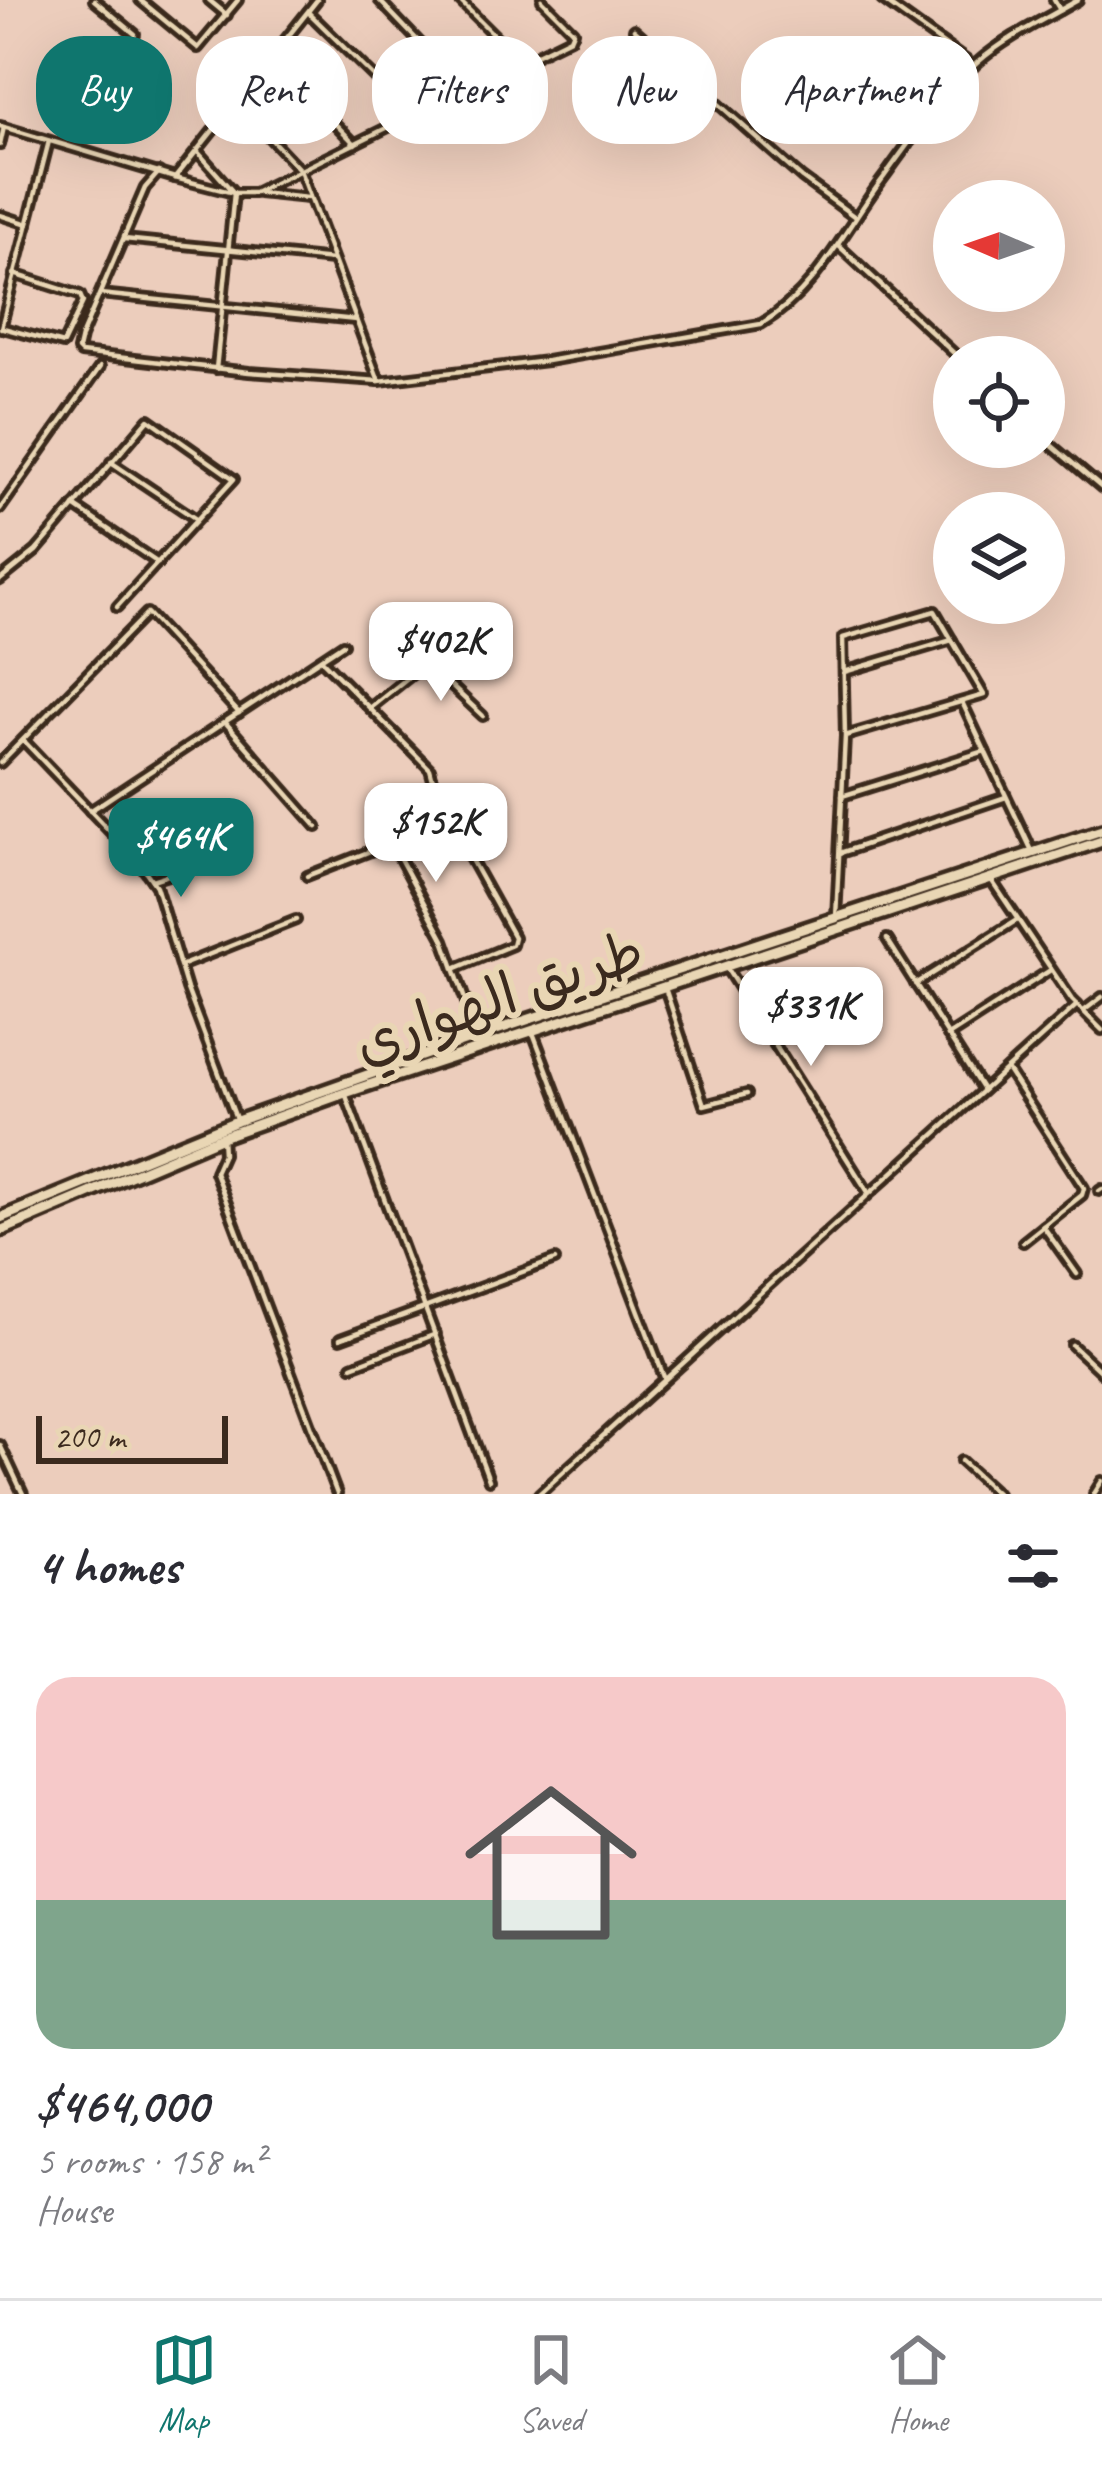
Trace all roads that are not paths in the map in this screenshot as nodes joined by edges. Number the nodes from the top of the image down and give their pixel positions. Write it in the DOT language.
graph roads {
  1 [pos="94,0"];
  2 [pos="208,0"];
  3 [pos="238,0"];
  4 [pos="317,0"];
  5 [pos="379,0"];
  6 [pos="459,0"];
  7 [pos="542,0"];
  8 [pos="882,0"];
  9 [pos="1054,0"];
  10 [pos="1078,0"];
  11 [pos="145,2"];
  12 [pos="1060,10"];
  13 [pos="308,12"];
  14 [pos="227,15"];
  15 [pos="634,29"];
  16 [pos="135,34"];
  17 [pos="289,36"];
  18 [pos="413,36"];
  19 [pos="495,36"];
  20 [pos="932,36"];
  21 [pos="548,48"];
  22 [pos="979,63"];
  23 [pos="372,75"];
  24 [pos="2,126"];
  25 [pos="36,136"];
  26 [pos="348,136"];
  27 [pos="372,136"];
  28 [pos="49,144"];
  29 [pos="64,144"];
  30 [pos="203,144"];
  31 [pos="276,144"];
  32 [pos="356,144"];
  33 [pos="913,144"];
  34 [pos="0,145"];
  35 [pos="197,151"];
  36 [pos="300,170"];
  37 [pos="159,172"];
  38 [pos="175,178"];
  39 [pos="234,193"];
  40 [pos="254,193"];
  41 [pos="310,198"];
  42 [pos="0,215"];
  43 [pos="855,218"];
  44 [pos="28,224"];
  45 [pos="124,239"];
  46 [pos="839,246"];
  47 [pos="228,249"];
  48 [pos="334,260"];
  49 [pos="14,274"];
  50 [pos="100,294"];
  51 [pos="223,306"];
  52 [pos="356,320"];
  53 [pos="1,327"];
  54 [pos="935,336"];
  55 [pos="100,367"];
  56 [pos="216,369"];
  57 [pos="380,381"];
  58 [pos="1065,457"];
  59 [pos="111,461"];
  60 [pos="1102,488"];
  61 [pos="74,506"];
  62 [pos="0,509"];
  63 [pos="197,520"];
  64 [pos="158,563"];
  65 [pos="0,580"];
  66 [pos="117,607"];
  67 [pos="952,640"];
  68 [pos="344,644"];
  69 [pos="446,647"];
  70 [pos="321,658"];
  71 [pos="427,663"];
  72 [pos="844,672"];
  73 [pos="962,702"];
  74 [pos="370,708"];
  75 [pos="239,713"];
  76 [pos="483,716"];
  77 [pos="225,722"];
  78 [pos="845,736"];
  79 [pos="24,741"];
  80 [pos="985,751"];
  81 [pos="0,763"];
  82 [pos="842,796"];
  83 [pos="1006,796"];
  84 [pos="439,802"];
  85 [pos="90,811"];
  86 [pos="317,827"];
  87 [pos="1102,830"];
  88 [pos="1102,841"];
  89 [pos="391,843"];
  90 [pos="840,853"];
  91 [pos="1033,853"];
  92 [pos="224,857"];
  93 [pos="307,876"];
  94 [pos="990,878"];
  95 [pos="152,880"];
  96 [pos="836,918"];
  97 [pos="296,920"];
  98 [pos="1017,920"];
  99 [pos="887,939"];
  100 [pos="724,965"];
  101 [pos="179,966"];
  102 [pos="454,969"];
  103 [pos="1051,969"];
  104 [pos="915,984"];
  105 [pos="664,985"];
  106 [pos="1102,997"];
  107 [pos="1077,1005"];
  108 [pos="1085,1010"];
  109 [pos="532,1030"];
  110 [pos="1102,1030"];
  111 [pos="478,1036"];
  112 [pos="948,1036"];
  113 [pos="1007,1069"];
  114 [pos="983,1090"];
  115 [pos="345,1094"];
  116 [pos="747,1094"];
  117 [pos="237,1121"];
  118 [pos="222,1137"];
  119 [pos="188,1146"];
  120 [pos="868,1192"];
  121 [pos="0,1218"];
  122 [pos="1042,1226"];
  123 [pos="0,1231"];
  124 [pos="1023,1243"];
  125 [pos="555,1260"];
  126 [pos="1077,1274"];
  127 [pos="426,1307"];
  128 [pos="436,1334"];
  129 [pos="340,1340"];
  130 [pos="1072,1345"];
  131 [pos="352,1366"];
  132 [pos="1102,1373"];
  133 [pos="664,1377"];
  134 [pos="0,1445"];
  135 [pos="961,1461"];
  136 [pos="489,1480"];
  137 [pos="1102,1481"];
  138 [pos="23,1494"];
  139 [pos="338,1494"];
  140 [pos="538,1494"];
  141 [pos="997,1494"];
  142 [pos="1094,1494"];
  1 -- 16 [label="street"];
  2 -- 14 [label="street"];
  3 -- 14 [label="street"];
  4 -- 13 [label="street"];
  5 -- 18 [label="street"];
  6 -- 19 [label="street"];
  7 -- 21 [label="street"];
  8 -- 20 [label="street"];
  9 -- 12 [label="street"];
  10 -- 12 [label="street"];
  11 -- 14 [label="street"];
  12 -- 22 [label="street"];
  13 -- 17 [label="street"];
  13 -- 23 [label="street"];
  15 -- 43 [label="street"];
  24 -- 25 [label="street"];
  24 -- 34 [label="street"];
  26 -- 32 [label="street"];
  27 -- 32 [label="street"];
  28 -- 44 [label="street"];
  29 -- 37 [label="street"];
  30 -- 35 [label="street"];
  31 -- 36 [label="street"];
  32 -- 36 [label="street"];
  33 -- 43 [label="street"];
  35 -- 38 [label="street"];
  35 -- 39 [label="street"];
  36 -- 40 [label="street"];
  36 -- 41 [label="street"];
  37 -- 38 [label="street"];
  37 -- 45 [label="street"];
  38 -- 39 [label="street"];
  39 -- 40 [label="street"];
  39 -- 47 [label="street"];
  40 -- 41 [label="street"];
  41 -- 48 [label="street"];
  42 -- 44 [label="street"];
  43 -- 46 [label="street"];
  44 -- 49 [label="street"];
  45 -- 47 [label="street"];
  45 -- 50 [label="street"];
  46 -- 54 [label="street"];
  46 -- 57 [label="street"];
  47 -- 48 [label="street"];
  47 -- 51 [label="street"];
  48 -- 52 [label="street"];
  49 -- 53 [label="street"];
  49 -- 53 [label="street"];
  50 -- 51 [label="street"];
  50 -- 56 [label="street"];
  51 -- 52 [label="street"];
  51 -- 56 [label="street"];
  52 -- 57 [label="street"];
  55 -- 62 [label="street"];
  56 -- 57 [label="street"];
  58 -- 60 [label="street"];
  59 -- 61 [label="street"];
  59 -- 63 [label="street"];
  59 -- 63 [label="street"];
  61 -- 64 [label="street"];
  61 -- 65 [label="street"];
  63 -- 64 [label="street"];
  64 -- 66 [label="street"];
  67 -- 72 [label="street"];
  67 -- 72 [label="street"];
  67 -- 73 [label="street"];
  68 -- 70 [label="street"];
  69 -- 71 [label="street"];
  70 -- 74 [label="street"];
  70 -- 75 [label="street"];
  71 -- 74 [label="street"];
  71 -- 76 [label="street"];
  72 -- 78 [label="street"];
  73 -- 78 [label="street"];
  73 -- 80 [label="street"];
  74 -- 84 [label="street"];
  75 -- 77 [label="street"];
  75 -- 79 [label="street"];
  77 -- 85 [label="street"];
  77 -- 86 [label="street"];
  78 -- 82 [label="street"];
  79 -- 81 [label="street"];
  79 -- 85 [label="street"];
  80 -- 82 [label="street"];
  80 -- 83 [label="street"];
  82 -- 90 [label="street"];
  83 -- 90 [label="street"];
  83 -- 91 [label="street"];
  84 -- 89 [label="street"];
  84 -- 102 [label="street"];
  85 -- 95 [label="street"];
  87 -- 91 [label="highway, طريق الهواري"];
  88 -- 94 [label="highway, طريق الهواري"];
  89 -- 93 [label="street"];
  89 -- 102 [label="street"];
  90 -- 96 [label="street"];
  91 -- 96 [label="highway, طريق الهواري"];
  92 -- 95 [label="street"];
  94 -- 98 [label="street"];
  94 -- 100 [label="highway, طريق الهواري"];
  95 -- 101 [label="street"];
  96 -- 111 [label="highway, طريق الهواري"];
  97 -- 101 [label="street"];
  98 -- 103 [label="street"];
  98 -- 104 [label="street"];
  99 -- 104 [label="street"];
  100 -- 105 [label="highway, طريق الهواري"];
  100 -- 120 [label="street"];
  101 -- 117 [label="street"];
  102 -- 111 [label="street"];
  103 -- 107 [label="street"];
  103 -- 112 [label="street"];
  104 -- 112 [label="street"];
  105 -- 109 [label="highway, طريق الهواري"];
  105 -- 116 [label="street"];
  106 -- 108 [label="street"];
  107 -- 108 [label="street"];
  107 -- 113 [label="street"];
  108 -- 110 [label="street"];
  109 -- 115 [label="highway, طريق الهواري"];
  109 -- 133 [label="street"];
  111 -- 117 [label="highway, طريق الهواري"];
  112 -- 114 [label="street"];
  113 -- 114 [label="street"];
  113 -- 122 [label="street"];
  114 -- 120 [label="street"];
  115 -- 118 [label="highway, طريق الهواري"];
  115 -- 127 [label="street"];
  117 -- 119 [label="highway, طريق الهواري"];
  118 -- 119 [label="highway, طريق الهواري"];
  118 -- 139 [label="street"];
  119 -- 121 [label="highway, طريق الهواري"];
  119 -- 123 [label="highway, طريق الهواري"];
  120 -- 133 [label="street"];
  122 -- 124 [label="street"];
  122 -- 126 [label="street"];
  125 -- 127 [label="street"];
  127 -- 128 [label="street"];
  127 -- 129 [label="street"];
  128 -- 131 [label="street"];
  128 -- 136 [label="street"];
  130 -- 132 [label="street"];
  133 -- 140 [label="street"];
  134 -- 138 [label="street"];
  135 -- 141 [label="street"];
  137 -- 142 [label="street"];
}
